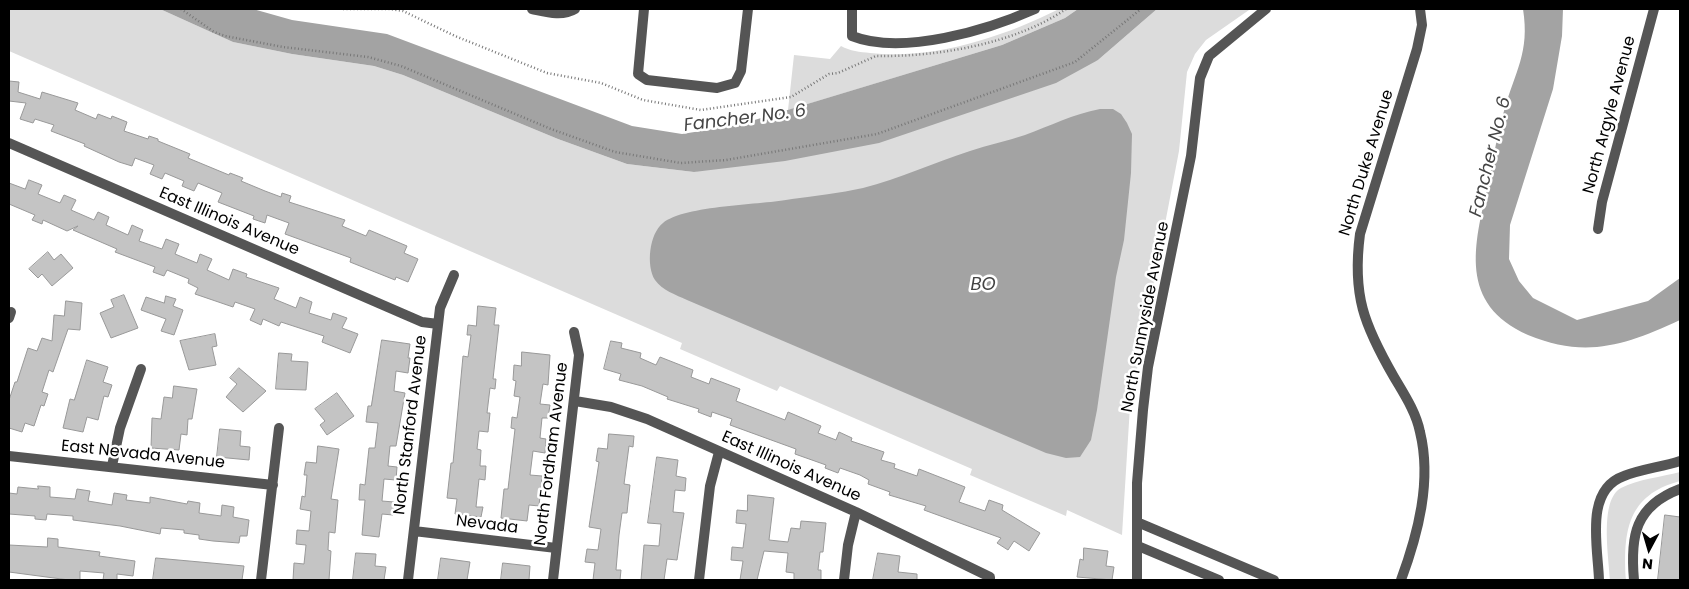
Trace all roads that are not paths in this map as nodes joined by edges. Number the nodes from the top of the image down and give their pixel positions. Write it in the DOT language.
graph roads {
  1 [pos="532,9"];
  2 [pos="575,9"];
  3 [pos="644,9"];
  4 [pos="748,9"];
  5 [pos="852,9"];
  6 [pos="1035,9"];
  7 [pos="1266,9"];
  8 [pos="1420,9"];
  9 [pos="1654,9"];
  10 [pos="9,143"];
  11 [pos="1598,229"];
  12 [pos="454,275"];
  13 [pos="438,324"];
  14 [pos="574,332"];
  15 [pos="140,369"];
  16 [pos="575,401"];
  17 [pos="279,428"];
  18 [pos="719,452"];
  19 [pos="9,456"];
  20 [pos="1680,461"];
  21 [pos="112,466"];
  22 [pos="273,485"];
  23 [pos="1680,489"];
  24 [pos="856,512"];
  25 [pos="1137,522"];
  26 [pos="414,531"];
  27 [pos="1138,546"];
  28 [pos="556,548"];
  29 [pos="990,579"];
  30 [pos="261,580"];
  31 [pos="408,580"];
  32 [pos="553,580"];
  33 [pos="699,580"];
  34 [pos="844,580"];
  35 [pos="1137,580"];
  36 [pos="1218,580"];
  37 [pos="1274,580"];
  38 [pos="1401,580"];
  39 [pos="1599,580"];
  40 [pos="1634,580"];
  1 -- 2 [label="street"];
  3 -- 4 [label="street"];
  5 -- 6 [label="street"];
  7 -- 25 [label="street, North Sunnyside Avenue"];
  8 -- 38 [label="street, North Duke Avenue"];
  9 -- 11 [label="street, North Argyle Avenue"];
  10 -- 13 [label="street, East Illinois Avenue"];
  12 -- 13 [label="street, North Stanford Avenue"];
  13 -- 26 [label="street, North Stanford Avenue"];
  14 -- 16 [label="street, North Fordham Avenue"];
  15 -- 21 [label="street"];
  16 -- 18 [label="street, East Illinois Avenue"];
  16 -- 28 [label="street, North Fordham Avenue"];
  17 -- 22 [label="street"];
  18 -- 24 [label="street, East Illinois Avenue"];
  18 -- 33 [label="street"];
  19 -- 21 [label="street, East Nevada Avenue"];
  20 -- 39 [label="street"];
  21 -- 22 [label="street, East Nevada Avenue"];
  22 -- 30 [label="street"];
  23 -- 40 [label="street"];
  24 -- 29 [label="street, East Illinois Avenue"];
  24 -- 34 [label="street"];
  25 -- 27 [label="street, North Sunnyside Avenue"];
  25 -- 37 [label="street"];
  26 -- 28 [label="street, Nevada"];
  26 -- 31 [label="street, North Stanford Avenue"];
  27 -- 35 [label="street, North Sunnyside Avenue"];
  27 -- 36 [label="street"];
  28 -- 32 [label="street, North Fordham Avenue"];
}
